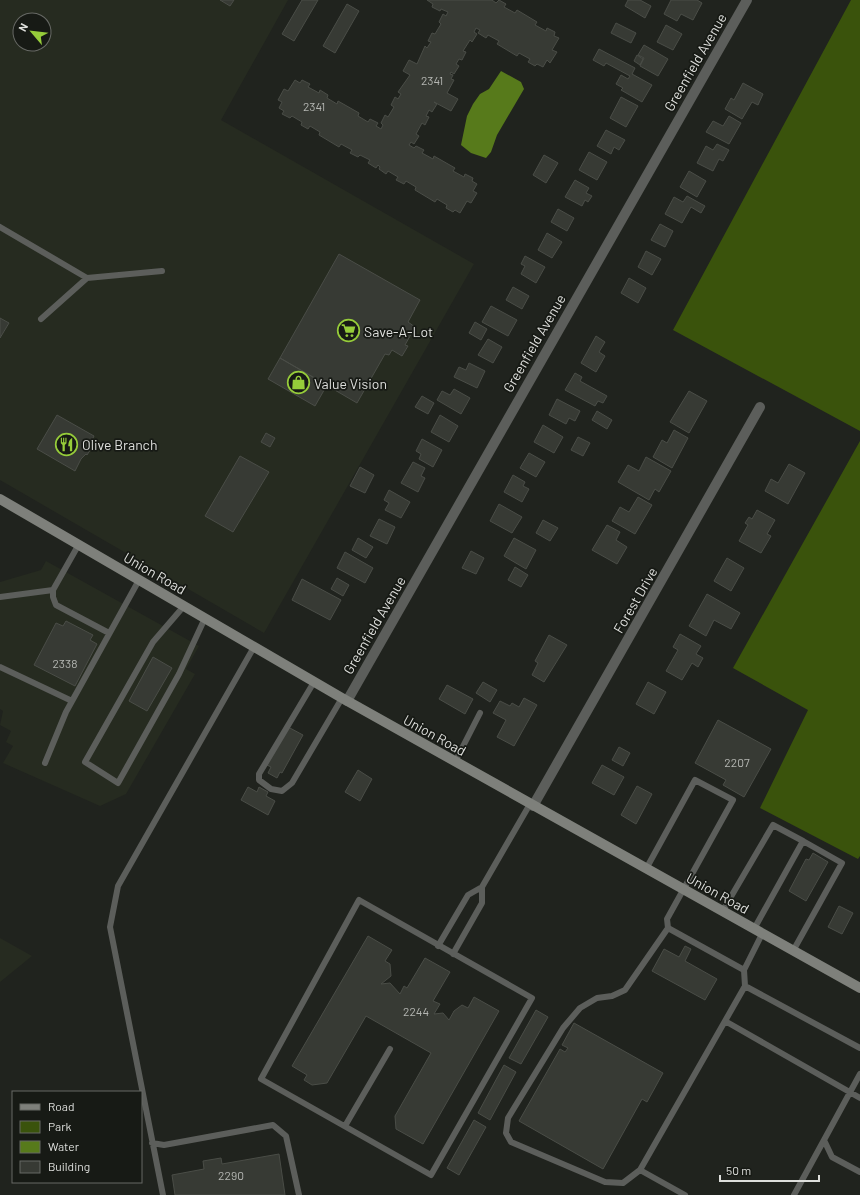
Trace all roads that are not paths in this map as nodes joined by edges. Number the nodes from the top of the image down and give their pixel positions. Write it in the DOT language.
graph roads {
  1 [pos="747,0"];
  2 [pos="0,227"];
  3 [pos="162,271"];
  4 [pos="87,278"];
  5 [pos="42,318"];
  6 [pos="760,407"];
  7 [pos="0,499"];
  8 [pos="79,544"];
  9 [pos="139,580"];
  10 [pos="53,590"];
  11 [pos="0,597"];
  12 [pos="184,606"];
  13 [pos="205,618"];
  14 [pos="109,633"];
  15 [pos="254,647"];
  16 [pos="0,667"];
  17 [pos="314,682"];
  18 [pos="344,700"];
  19 [pos="72,701"];
  20 [pos="480,713"];
  21 [pos="455,762"];
  22 [pos="45,763"];
  23 [pos="531,805"];
  24 [pos="803,841"];
  25 [pos="646,869"];
  26 [pos="482,887"];
  27 [pos="684,890"];
  28 [pos="722,912"];
  29 [pos="668,928"];
  30 [pos="758,932"];
  31 [pos="438,946"];
  32 [pos="793,951"];
  33 [pos="453,954"];
  34 [pos="744,970"];
  35 [pos="745,986"];
  36 [pos="860,988"];
  37 [pos="725,1021"];
  38 [pos="860,1048"];
  39 [pos="390,1049"];
  40 [pos="860,1074"];
  41 [pos="142,1091"];
  42 [pos="142,1092"];
  43 [pos="850,1092"];
  44 [pos="860,1098"];
  45 [pos="345,1126"];
  46 [pos="824,1140"];
  47 [pos="152,1143"];
  48 [pos="640,1170"];
  49 [pos="860,1172"];
  50 [pos="163,1195"];
  51 [pos="299,1195"];
  52 [pos="685,1195"];
  53 [pos="794,1195"];
  1 -- 18 [label="street, Greenfield Avenue"];
  2 -- 4 [label="lane"];
  3 -- 4 [label="lane"];
  4 -- 5 [label="lane"];
  6 -- 23 [label="street, Forest Drive"];
  7 -- 8 [label="main road, Union Road"];
  8 -- 9 [label="main road, Union Road"];
  8 -- 10 [label="lane"];
  9 -- 12 [label="main road, Union Road"];
  9 -- 14 [label="lane"];
  10 -- 11 [label="lane"];
  10 -- 14 [label="lane"];
  12 -- 13 [label="main road, Union Road"];
  12 -- 13 [label="lane"];
  13 -- 15 [label="main road, Union Road"];
  14 -- 19 [label="lane"];
  15 -- 17 [label="main road, Union Road"];
  15 -- 41 [label="lane"];
  16 -- 19 [label="lane"];
  17 -- 18 [label="main road, Union Road"];
  17 -- 18 [label="lane"];
  18 -- 21 [label="main road, Union Road"];
  19 -- 22 [label="lane"];
  20 -- 21 [label="lane"];
  21 -- 23 [label="main road, Union Road"];
  23 -- 25 [label="main road, Union Road"];
  23 -- 26 [label="lane"];
  24 -- 28 [label="lane"];
  24 -- 30 [label="lane"];
  24 -- 32 [label="lane"];
  25 -- 27 [label="main road, Union Road"];
  25 -- 27 [label="lane"];
  26 -- 31 [label="lane"];
  26 -- 33 [label="lane"];
  27 -- 28 [label="main road, Union Road"];
  27 -- 29 [label="lane"];
  28 -- 30 [label="main road, Union Road"];
  29 -- 34 [label="lane"];
  29 -- 48 [label="lane"];
  30 -- 32 [label="main road, Union Road"];
  30 -- 34 [label="lane"];
  31 -- 33 [label="lane"];
  31 -- 45 [label="lane"];
  32 -- 36 [label="main road, Union Road"];
  33 -- 45 [label="lane"];
  34 -- 35 [label="lane"];
  35 -- 37 [label="lane"];
  35 -- 38 [label="lane"];
  37 -- 43 [label="lane"];
  37 -- 48 [label="lane"];
  39 -- 45 [label="lane"];
  40 -- 43 [label="lane"];
  42 -- 47 [label="lane"];
  43 -- 44 [label="lane"];
  43 -- 46 [label="lane"];
  46 -- 49 [label="lane"];
  46 -- 53 [label="lane"];
  47 -- 50 [label="lane"];
  47 -- 51 [label="lane"];
  48 -- 52 [label="lane"];
}
